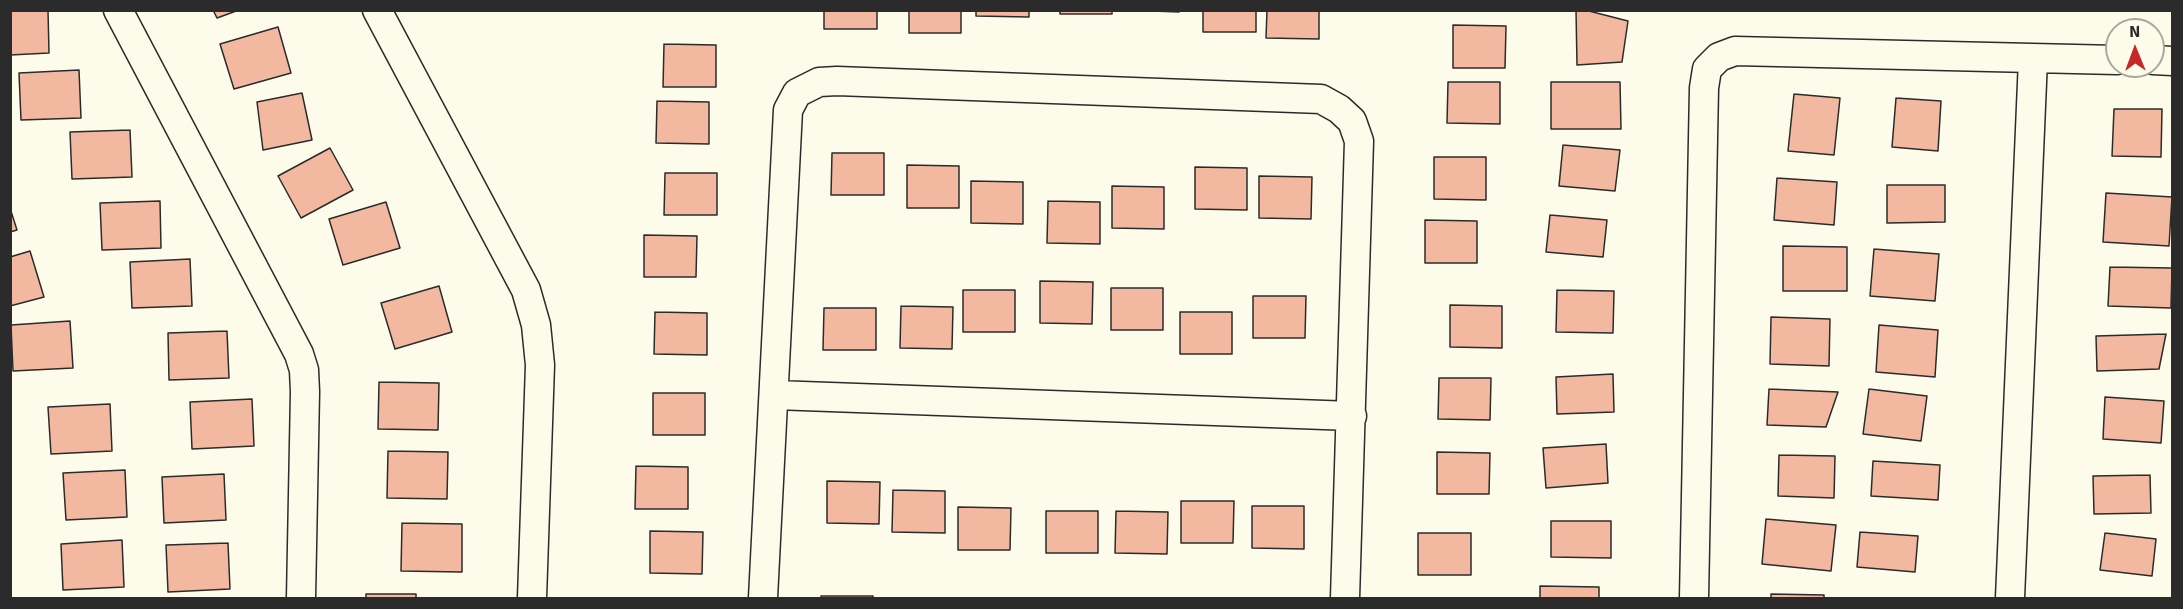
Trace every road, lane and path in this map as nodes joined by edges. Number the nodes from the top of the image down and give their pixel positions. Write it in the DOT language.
graph roads {
  1 [pos="118,10"];
  2 [pos="377,10"];
  3 [pos="2033,58"];
  4 [pos="2105,60"];
  5 [pos="775,395"];
  6 [pos="1352,416"];
  7 [pos="301,598"];
  8 [pos="532,598"];
  9 [pos="764,598"];
  10 [pos="1346,598"];
  11 [pos="1694,598"];
  12 [pos="2010,598"];
  1 -- 7 [label="street"];
  2 -- 8 [label="street"];
  3 -- 4 [label="street"];
  3 -- 11 [label="street"];
  3 -- 12 [label="street"];
  5 -- 6 [label="street"];
  5 -- 6 [label="street"];
  5 -- 9 [label="street"];
  6 -- 10 [label="street"];
}
